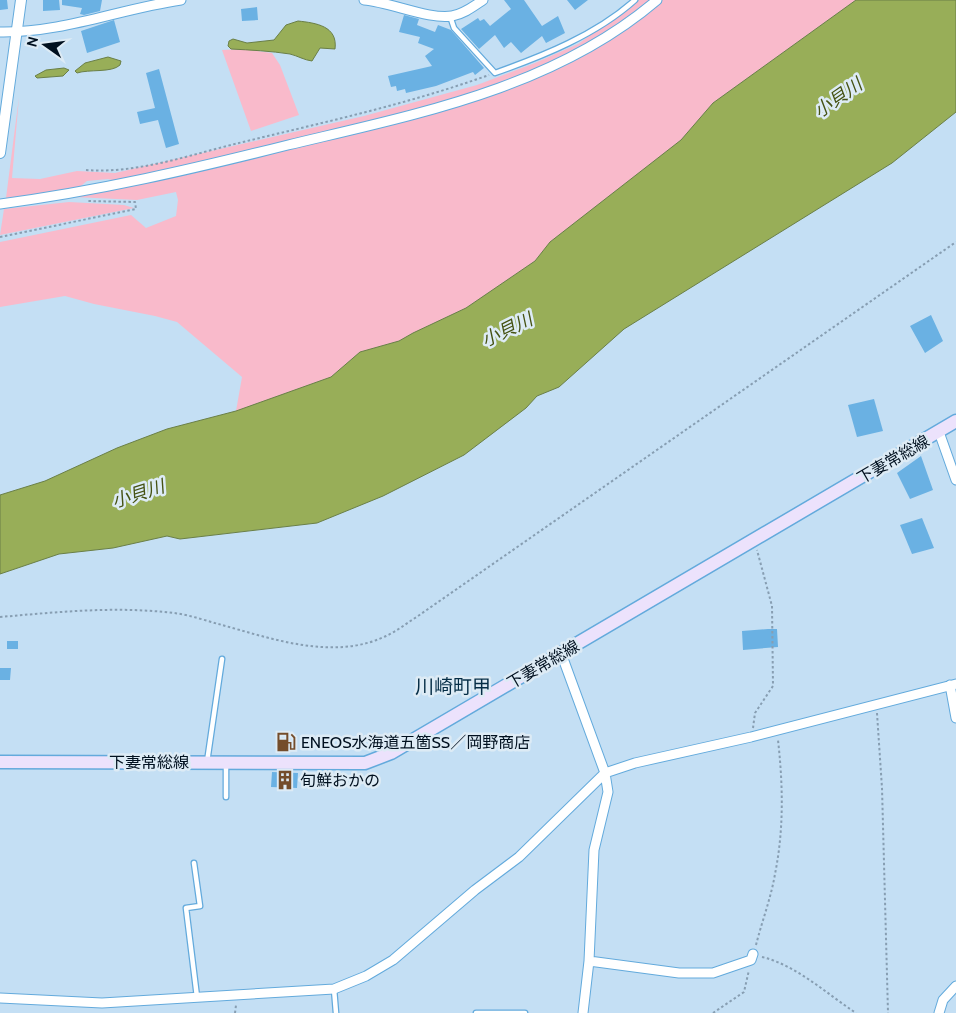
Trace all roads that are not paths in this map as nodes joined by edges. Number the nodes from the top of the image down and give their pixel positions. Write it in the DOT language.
graph roads {
  1 [pos="21,0"];
  2 [pos="181,0"];
  3 [pos="364,0"];
  4 [pos="483,0"];
  5 [pos="634,0"];
  6 [pos="657,0"];
  7 [pos="404,4"];
  8 [pos="450,16"];
  9 [pos="0,32"];
  10 [pos="16,32"];
  11 [pos="0,153"];
  12 [pos="0,204"];
  13 [pos="956,421"];
  14 [pos="939,432"];
  15 [pos="956,480"];
  16 [pos="561,653"];
  17 [pos="222,659"];
  18 [pos="953,685"];
  19 [pos="956,718"];
  20 [pos="0,762"];
  21 [pos="207,762"];
  22 [pos="226,762"];
  23 [pos="605,773"];
  24 [pos="226,797"];
  25 [pos="194,862"];
  26 [pos="752,957"];
  27 [pos="589,960"];
  28 [pos="956,986"];
  29 [pos="334,989"];
  30 [pos="0,998"];
  31 [pos="197,998"];
  32 [pos="336,1013"];
  33 [pos="476,1013"];
  34 [pos="525,1013"];
  35 [pos="583,1013"];
  36 [pos="940,1013"];
  1 -- 10 [label="street"];
  2 -- 10 [label="street"];
  3 -- 7 [label="street"];
  4 -- 8 [label="street"];
  5 -- 8 [label="lane"];
  6 -- 12 [label="street"];
  7 -- 8 [label="street"];
  9 -- 10 [label="street"];
  10 -- 11 [label="street"];
  13 -- 14 [label="main road, 下妻常総線"];
  14 -- 15 [label="street"];
  14 -- 16 [label="main road, 下妻常総線"];
  16 -- 22 [label="main road, 下妻常総線"];
  16 -- 23 [label="street"];
  17 -- 21 [label="lane"];
  18 -- 19 [label="street"];
  18 -- 23 [label="street"];
  20 -- 21 [label="main road, 下妻常総線"];
  21 -- 22 [label="main road, 下妻常総線"];
  22 -- 24 [label="lane"];
  23 -- 27 [label="street"];
  23 -- 29 [label="street"];
  25 -- 31 [label="lane"];
  26 -- 27 [label="street"];
  27 -- 35 [label="street"];
  28 -- 36 [label="street"];
  29 -- 31 [label="street"];
  29 -- 32 [label="lane"];
  30 -- 31 [label="street"];
  33 -- 34 [label="lane"];
}
